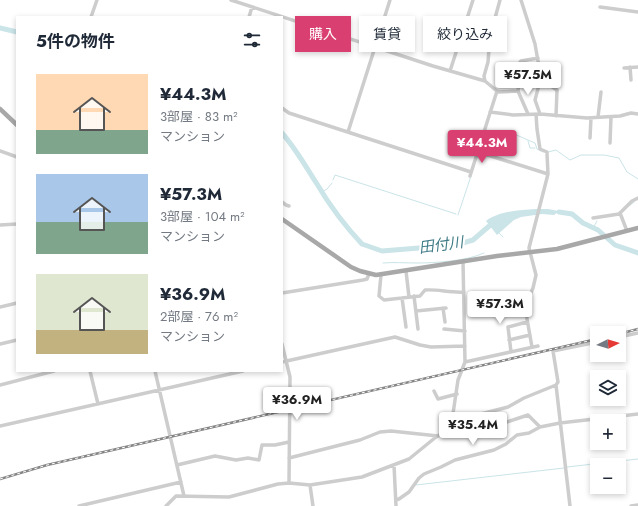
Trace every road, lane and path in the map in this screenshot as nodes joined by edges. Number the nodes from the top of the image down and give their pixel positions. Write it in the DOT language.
graph roads {
  1 [pos="97,0"];
  2 [pos="231,0"];
  3 [pos="390,0"];
  4 [pos="473,0"];
  5 [pos="500,0"];
  6 [pos="520,0"];
  7 [pos="252,7"];
  8 [pos="600,7"];
  9 [pos="638,12"];
  10 [pos="91,16"];
  11 [pos="249,16"];
  12 [pos="280,16"];
  13 [pos="385,16"];
  14 [pos="283,17"];
  15 [pos="359,42"];
  16 [pos="373,52"];
  17 [pos="391,52"];
  18 [pos="538,58"];
  19 [pos="630,67"];
  20 [pos="638,67"];
  21 [pos="624,68"];
  22 [pos="450,71"];
  23 [pos="542,80"];
  24 [pos="631,80"];
  25 [pos="486,81"];
  26 [pos="497,91"];
  27 [pos="518,91"];
  28 [pos="600,92"];
  29 [pos="0,109"];
  30 [pos="283,109"];
  31 [pos="490,112"];
  32 [pos="528,114"];
  33 [pos="538,114"];
  34 [pos="638,114"];
  35 [pos="556,116"];
  36 [pos="598,117"];
  37 [pos="611,117"];
  38 [pos="591,118"];
  39 [pos="16,124"];
  40 [pos="348,132"];
  41 [pos="590,138"];
  42 [pos="610,143"];
  43 [pos="0,151"];
  44 [pos="478,152"];
  45 [pos="16,157"];
  46 [pos="548,174"];
  47 [pos="638,198"];
  48 [pos="283,203"];
  49 [pos="289,206"];
  50 [pos="620,213"];
  51 [pos="593,218"];
  52 [pos="283,220"];
  53 [pos="16,224"];
  54 [pos="0,226"];
  55 [pos="638,228"];
  56 [pos="628,231"];
  57 [pos="530,252"];
  58 [pos="463,261"];
  59 [pos="406,271"];
  60 [pos="369,274"];
  61 [pos="382,275"];
  62 [pos="464,292"];
  63 [pos="283,293"];
  64 [pos="414,296"];
  65 [pos="409,297"];
  66 [pos="402,298"];
  67 [pos="16,303"];
  68 [pos="0,308"];
  69 [pos="416,311"];
  70 [pos="445,322"];
  71 [pos="527,322"];
  72 [pos="406,327"];
  73 [pos="418,329"];
  74 [pos="444,329"];
  75 [pos="465,331"];
  76 [pos="638,333"];
  77 [pos="530,335"];
  78 [pos="626,336"];
  79 [pos="16,340"];
  80 [pos="509,340"];
  81 [pos="590,343"];
  82 [pos="0,344"];
  83 [pos="465,346"];
  84 [pos="538,346"];
  85 [pos="532,347"];
  86 [pos="511,352"];
  87 [pos="284,361"];
  88 [pos="465,362"];
  89 [pos="50,372"];
  90 [pos="90,372"];
  91 [pos="155,372"];
  92 [pos="239,372"];
  93 [pos="556,385"];
  94 [pos="0,386"];
  95 [pos="159,390"];
  96 [pos="434,391"];
  97 [pos="457,394"];
  98 [pos="98,404"];
  99 [pos="638,414"];
  100 [pos="560,423"];
  101 [pos="0,426"];
  102 [pos="451,427"];
  103 [pos="540,427"];
  104 [pos="486,429"];
  105 [pos="438,436"];
  106 [pos="289,442"];
  107 [pos="289,458"];
  108 [pos="177,465"];
  109 [pos="394,465"];
  110 [pos="181,482"];
  111 [pos="289,483"];
  112 [pos="310,484"];
  113 [pos="184,496"];
  114 [pos="396,500"];
  115 [pos="638,505"];
  116 [pos="79,506"];
  117 [pos="166,506"];
  118 [pos="312,506"];
  119 [pos="396,506"];
  120 [pos="570,506"];
  121 [pos="631,506"];
  1 -- 10 [label="street"];
  2 -- 7 [label="street"];
  3 -- 13 [label="street"];
  4 -- 22 [label="street"];
  5 -- 25 [label="street"];
  6 -- 18 [label="street"];
  7 -- 11 [label="street"];
  7 -- 12 [label="street"];
  8 -- 9 [label="street"];
  14 -- 15 [label="street"];
  16 -- 40 [label="street"];
  17 -- 22 [label="street"];
  18 -- 23 [label="street"];
  18 -- 27 [label="street"];
  19 -- 20 [label="street"];
  19 -- 21 [label="street"];
  19 -- 24 [label="street"];
  22 -- 25 [label="street"];
  23 -- 33 [label="street"];
  23 -- 35 [label="street"];
  25 -- 26 [label="street"];
  26 -- 27 [label="street"];
  26 -- 31 [label="street"];
  27 -- 32 [label="street"];
  28 -- 36 [label="street"];
  29 -- 39 [label="main road"];
  30 -- 40 [label="street"];
  31 -- 32 [label="street"];
  31 -- 44 [label="street"];
  32 -- 33 [label="street"];
  33 -- 35 [label="street"];
  33 -- 46 [label="street"];
  34 -- 37 [label="street"];
  35 -- 38 [label="street"];
  36 -- 37 [label="street"];
  36 -- 38 [label="street"];
  37 -- 42 [label="street"];
  38 -- 41 [label="street"];
  40 -- 44 [label="street"];
  43 -- 45 [label="street"];
  44 -- 46 [label="street"];
  46 -- 57 [label="street"];
  47 -- 50 [label="street"];
  48 -- 49 [label="street"];
  50 -- 51 [label="street"];
  50 -- 56 [label="street"];
  52 -- 60 [label="main road"];
  53 -- 54 [label="street"];
  55 -- 56 [label="main road"];
  56 -- 57 [label="main road"];
  57 -- 58 [label="main road"];
  57 -- 71 [label="street"];
  58 -- 59 [label="main road"];
  58 -- 62 [label="street"];
  59 -- 61 [label="main road"];
  59 -- 65 [label="street"];
  60 -- 61 [label="main road"];
  60 -- 63 [label="street"];
  61 -- 66 [label="street"];
  62 -- 64 [label="street"];
  62 -- 75 [label="street"];
  64 -- 65 [label="street"];
  64 -- 69 [label="street"];
  65 -- 66 [label="street"];
  66 -- 72 [label="street"];
  67 -- 68 [label="street"];
  69 -- 70 [label="street"];
  69 -- 73 [label="street"];
  71 -- 77 [label="street"];
  71 -- 80 [label="street"];
  74 -- 75 [label="street"];
  75 -- 83 [label="street"];
  76 -- 78 [label="street"];
  77 -- 80 [label="street"];
  77 -- 85 [label="street"];
  79 -- 82 [label="street"];
  80 -- 86 [label="street"];
  81 -- 93 [label="street"];
  83 -- 87 [label="street"];
  83 -- 88 [label="street"];
  84 -- 85 [label="street"];
  85 -- 86 [label="street"];
  86 -- 88 [label="street"];
  87 -- 106 [label="street"];
  88 -- 97 [label="street"];
  89 -- 94 [label="street"];
  90 -- 98 [label="street"];
  91 -- 95 [label="street"];
  92 -- 95 [label="street"];
  93 -- 100 [label="street"];
  93 -- 102 [label="street"];
  95 -- 98 [label="street"];
  95 -- 108 [label="street"];
  96 -- 97 [label="street"];
  97 -- 102 [label="street"];
  98 -- 101 [label="street"];
  99 -- 100 [label="street"];
  100 -- 103 [label="street"];
  100 -- 120 [label="street"];
  102 -- 105 [label="street"];
  103 -- 104 [label="street"];
  103 -- 114 [label="street"];
  105 -- 107 [label="street"];
  105 -- 109 [label="street"];
  106 -- 107 [label="street"];
  106 -- 108 [label="street"];
  107 -- 111 [label="street"];
  108 -- 110 [label="street"];
  109 -- 112 [label="street"];
  109 -- 114 [label="street"];
  110 -- 113 [label="street"];
  110 -- 116 [label="street"];
  111 -- 112 [label="street"];
  111 -- 113 [label="street"];
  112 -- 118 [label="street"];
  113 -- 117 [label="street"];
  114 -- 119 [label="street"];
  115 -- 121 [label="street"];
}
